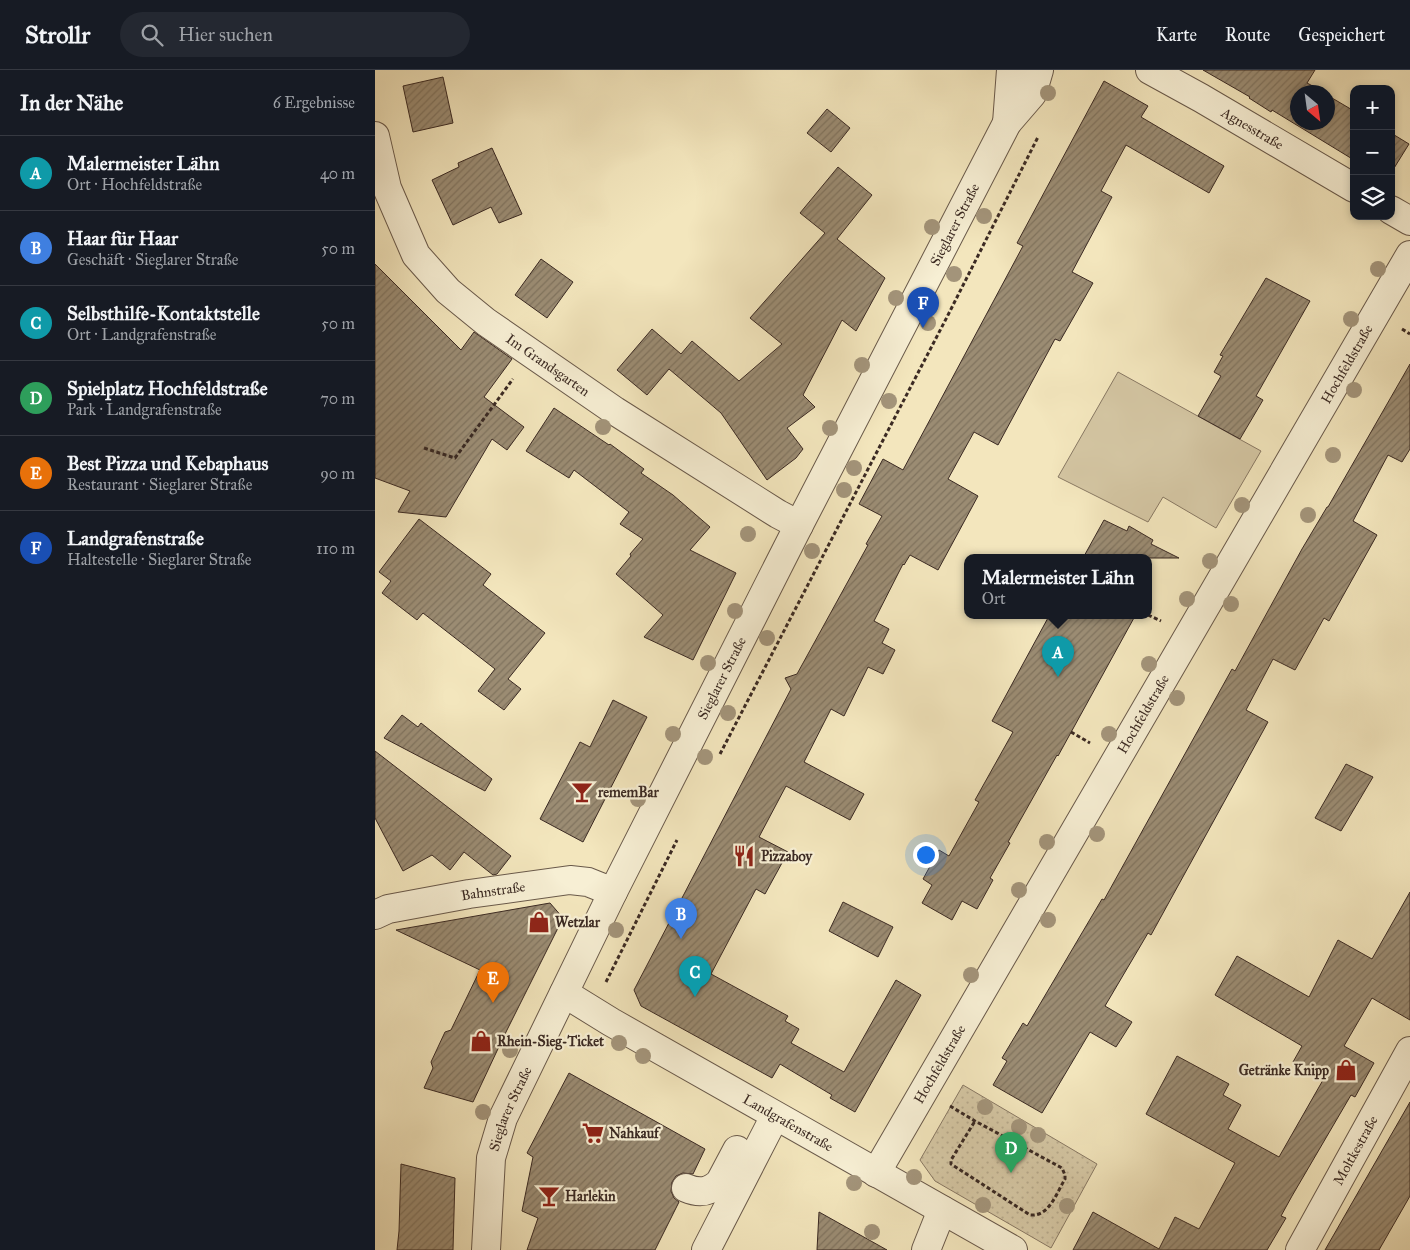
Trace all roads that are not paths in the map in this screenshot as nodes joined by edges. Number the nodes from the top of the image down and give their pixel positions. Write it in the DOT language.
graph roads {
  1 [pos="1011,70"];
  2 [pos="1039,70"];
  3 [pos="1150,70"];
  4 [pos="1007,123"];
  5 [pos="375,136"];
  6 [pos="1350,186"];
  7 [pos="1395,212"];
  8 [pos="1410,221"];
  9 [pos="1410,255"];
  10 [pos="799,525"];
  11 [pos="613,892"];
  12 [pos="375,915"];
  13 [pos="564,993"];
  14 [pos="1410,1051"];
  15 [pos="768,1112"];
  16 [pos="876,1173"];
  17 [pos="686,1188"];
  18 [pos="942,1210"];
  19 [pos="486,1250"];
  20 [pos="706,1250"];
  21 [pos="926,1250"];
  22 [pos="1013,1250"];
  23 [pos="1300,1250"];
  1 -- 4 [label="street, Sieglarer Straße"];
  2 -- 4 [label="street, Sieglarer Straße"];
  3 -- 6 [label="street, Agnesstraße"];
  4 -- 10 [label="street, Sieglarer Straße"];
  5 -- 10 [label="street, Im Grandsgarten"];
  7 -- 8 [label="street"];
  9 -- 16 [label="street, Hochfeldstraße"];
  10 -- 11 [label="street, Sieglarer Straße"];
  11 -- 12 [label="street, Bahnstraße"];
  11 -- 13 [label="street, Sieglarer Straße"];
  13 -- 15 [label="street, Landgrafenstraße"];
  13 -- 19 [label="street, Sieglarer Straße"];
  14 -- 23 [label="street, Moltkestraße"];
  15 -- 16 [label="street, Landgrafenstraße"];
  15 -- 17 [label="street"];
  15 -- 20 [label="street"];
  16 -- 18 [label="street, Landgrafenstraße"];
  18 -- 21 [label="street"];
  18 -- 22 [label="street, Landgrafenstraße"];
}
